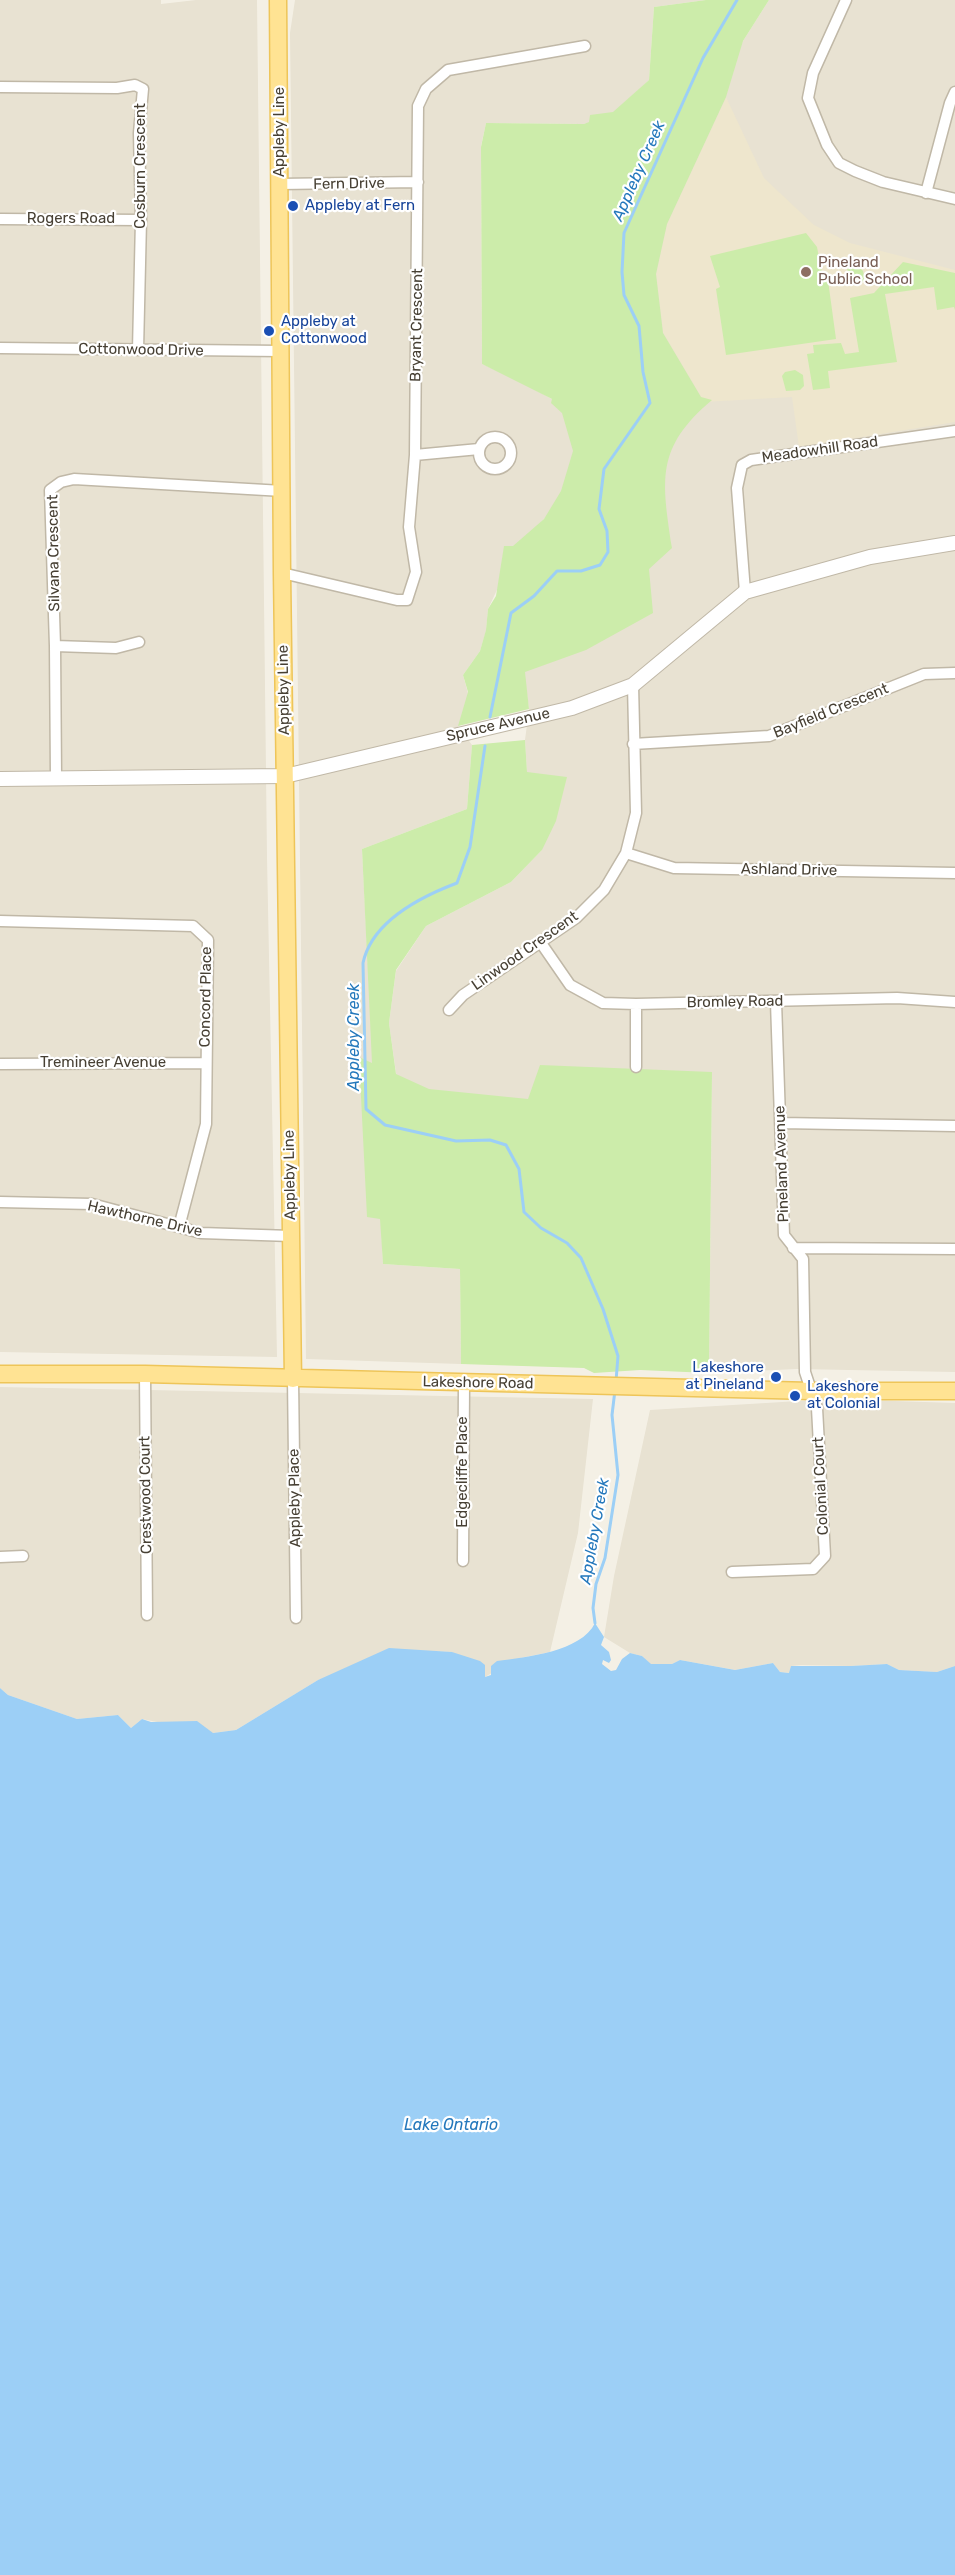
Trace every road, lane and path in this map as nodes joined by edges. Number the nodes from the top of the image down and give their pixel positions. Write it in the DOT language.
graph roads {
  1 [pos="278,0"];
  2 [pos="846,0"];
  3 [pos="585,46"];
  4 [pos="0,87"];
  5 [pos="955,92"];
  6 [pos="418,182"];
  7 [pos="280,184"];
  8 [pos="926,193"];
  9 [pos="955,199"];
  10 [pos="0,219"];
  11 [pos="141,220"];
  12 [pos="0,348"];
  13 [pos="138,350"];
  14 [pos="282,351"];
  15 [pos="955,431"];
  16 [pos="479,449"];
  17 [pos="414,455"];
  18 [pos="283,491"];
  19 [pos="955,543"];
  20 [pos="282,573"];
  21 [pos="745,592"];
  22 [pos="140,642"];
  23 [pos="55,646"];
  24 [pos="955,673"];
  25 [pos="633,685"];
  26 [pos="633,744"];
  27 [pos="285,776"];
  28 [pos="56,778"];
  29 [pos="0,779"];
  30 [pos="626,854"];
  31 [pos="955,873"];
  32 [pos="0,921"];
  33 [pos="541,943"];
  34 [pos="776,1002"];
  35 [pos="955,1002"];
  36 [pos="636,1004"];
  37 [pos="449,1010"];
  38 [pos="205,1063"];
  39 [pos="0,1064"];
  40 [pos="636,1067"];
  41 [pos="781,1123"];
  42 [pos="955,1126"];
  43 [pos="0,1202"];
  44 [pos="178,1227"];
  45 [pos="291,1236"];
  46 [pos="793,1248"];
  47 [pos="955,1249"];
  48 [pos="0,1374"];
  49 [pos="145,1374"];
  50 [pos="293,1379"];
  51 [pos="464,1383"];
  52 [pos="812,1391"];
  53 [pos="955,1391"];
  54 [pos="23,1556"];
  55 [pos="0,1557"];
  56 [pos="463,1561"];
  57 [pos="732,1572"];
  58 [pos="147,1615"];
  59 [pos="296,1618"];
  1 -- 7 [label="main road, Appleby Line"];
  2 -- 8 [label="street"];
  3 -- 6 [label="street, Bryant Crescent"];
  4 -- 11 [label="street, Cosburn Crescent"];
  5 -- 8 [label="street"];
  6 -- 7 [label="street, Fern Drive"];
  6 -- 17 [label="street, Bryant Crescent"];
  7 -- 14 [label="main road, Appleby Line"];
  8 -- 9 [label="street"];
  10 -- 11 [label="street, Rogers Road"];
  11 -- 13 [label="street, Cosburn Crescent"];
  12 -- 13 [label="street, Cottonwood Drive"];
  13 -- 14 [label="street, Cottonwood Drive"];
  14 -- 18 [label="main road, Appleby Line"];
  15 -- 21 [label="street, Meadowhill Road"];
  16 -- 17 [label="street"];
  17 -- 20 [label="street, Bryant Crescent"];
  18 -- 20 [label="main road, Appleby Line"];
  18 -- 23 [label="street, Silvana Crescent"];
  19 -- 21 [label="street, Spruce Avenue"];
  20 -- 27 [label="main road, Appleby Line"];
  21 -- 25 [label="street, Spruce Avenue"];
  22 -- 23 [label="street"];
  23 -- 28 [label="street, Silvana Crescent"];
  24 -- 26 [label="street, Bayfield Crescent"];
  25 -- 26 [label="street, Linwood Crescent"];
  25 -- 27 [label="street, Spruce Avenue"];
  26 -- 30 [label="street, Linwood Crescent"];
  27 -- 28 [label="street, Spruce Avenue"];
  27 -- 45 [label="main road, Appleby Line"];
  28 -- 29 [label="street, Spruce Avenue"];
  30 -- 31 [label="street, Ashland Drive"];
  30 -- 33 [label="street, Linwood Crescent"];
  32 -- 38 [label="street, Concord Place"];
  33 -- 36 [label="street, Bromley Road"];
  33 -- 37 [label="street, Linwood Crescent"];
  34 -- 35 [label="street, Bromley Road"];
  34 -- 36 [label="street, Bromley Road"];
  34 -- 41 [label="street, Pineland Avenue"];
  36 -- 40 [label="street"];
  38 -- 39 [label="street, Tremineer Avenue"];
  38 -- 44 [label="street, Concord Place"];
  41 -- 42 [label="street"];
  41 -- 46 [label="street, Pineland Avenue"];
  43 -- 44 [label="street, Hawthorne Drive"];
  44 -- 45 [label="street, Hawthorne Drive"];
  45 -- 50 [label="main road, Appleby Line"];
  46 -- 47 [label="street"];
  46 -- 52 [label="street, Pineland Avenue"];
  48 -- 49 [label="main road, Lakeshore Road"];
  49 -- 50 [label="main road, Lakeshore Road"];
  49 -- 58 [label="street, Crestwood Court"];
  50 -- 51 [label="main road, Lakeshore Road"];
  50 -- 59 [label="street, Appleby Place"];
  51 -- 52 [label="main road, Lakeshore Road"];
  51 -- 56 [label="street, Edgecliffe Place"];
  52 -- 53 [label="main road, Lakeshore Road"];
  52 -- 57 [label="street, Colonial Court"];
  54 -- 55 [label="street"];
}
